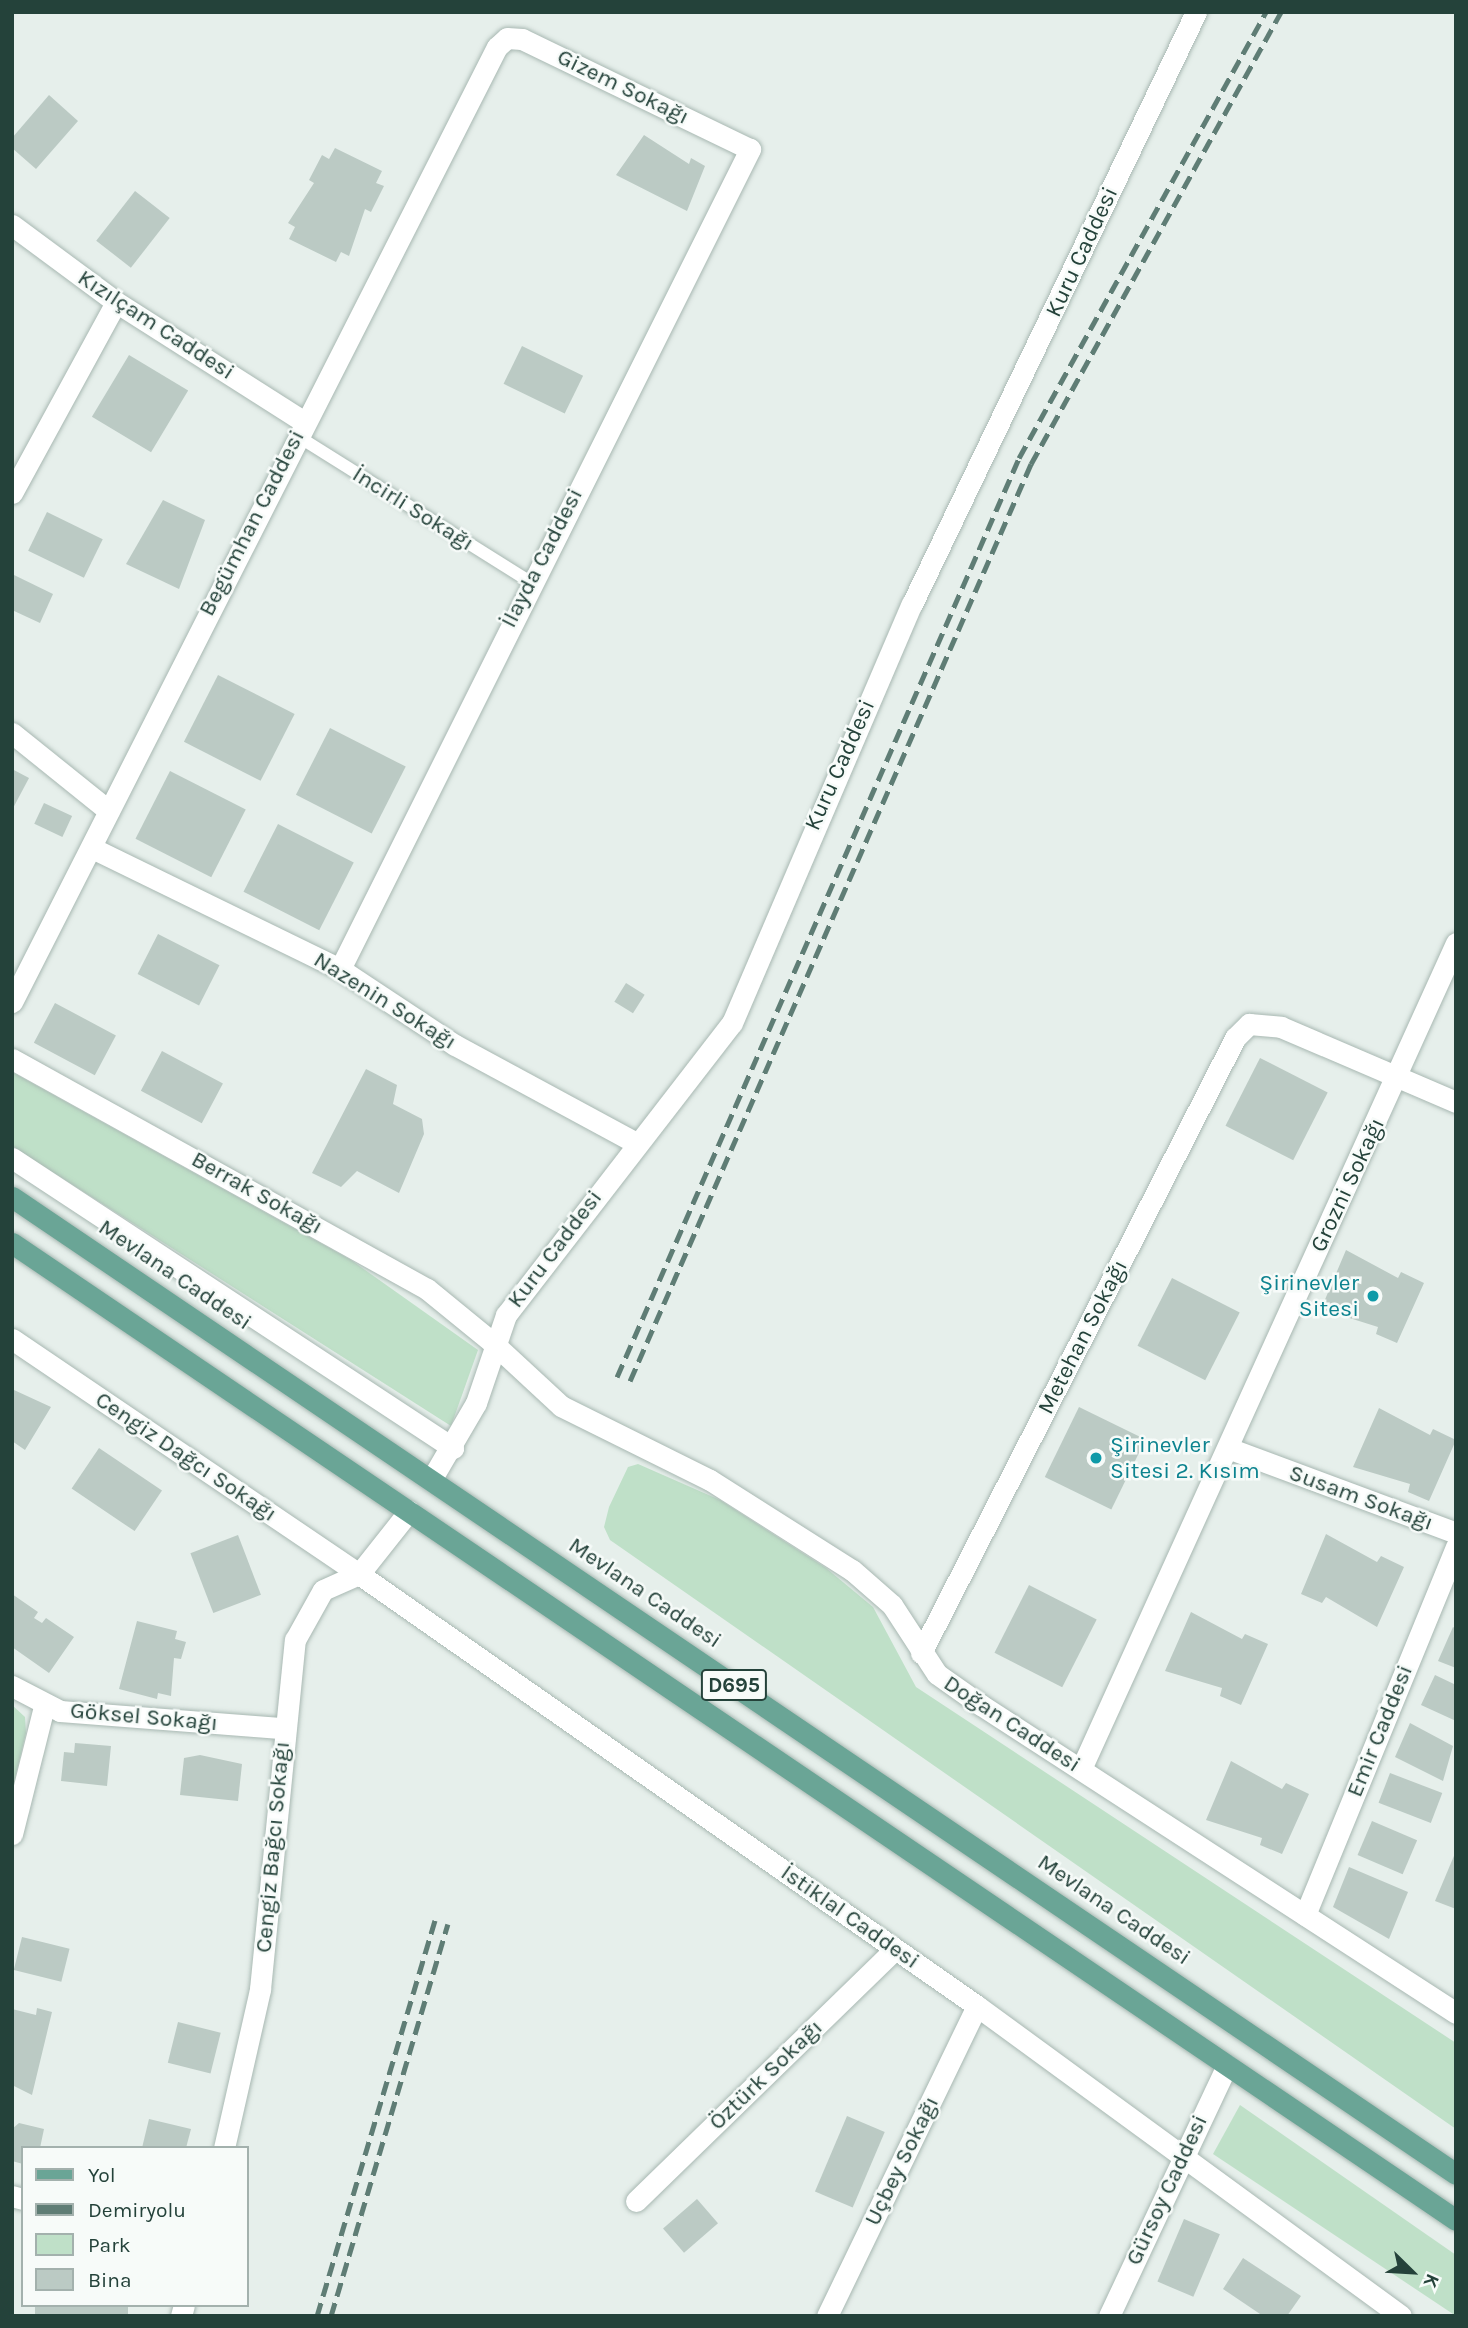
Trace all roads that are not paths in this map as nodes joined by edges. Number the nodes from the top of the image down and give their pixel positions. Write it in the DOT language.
graph roads {
  1 [pos="1196,12"];
  2 [pos="497,47"];
  3 [pos="750,149"];
  4 [pos="12,225"];
  5 [pos="116,302"];
  6 [pos="300,428"];
  7 [pos="12,493"];
  8 [pos="530,582"];
  9 [pos="12,733"];
  10 [pos="109,811"];
  11 [pos="92,848"];
  12 [pos="1456,943"];
  13 [pos="340,969"];
  14 [pos="12,1002"];
  15 [pos="12,1059"];
  16 [pos="1397,1077"];
  17 [pos="1456,1102"];
  18 [pos="636,1143"];
  19 [pos="12,1158"];
  20 [pos="12,1197"];
  21 [pos="12,1243"];
  22 [pos="12,1339"];
  23 [pos="492,1342"];
  24 [pos="453,1448"];
  25 [pos="1228,1448"];
  26 [pos="431,1480"];
  27 [pos="409,1511"];
  28 [pos="1456,1533"];
  29 [pos="1456,1547"];
  30 [pos="359,1574"];
  31 [pos="921,1653"];
  32 [pos="12,1686"];
  33 [pos="44,1707"];
  34 [pos="283,1728"];
  35 [pos="1081,1769"];
  36 [pos="12,1834"];
  37 [pos="1305,1915"];
  38 [pos="895,1949"];
  39 [pos="977,2006"];
  40 [pos="1456,2013"];
  41 [pos="1227,2065"];
  42 [pos="224,2146"];
  43 [pos="1180,2160"];
  44 [pos="1456,2174"];
  45 [pos="636,2201"];
  46 [pos="1456,2220"];
  47 [pos="827,2316"];
  48 [pos="1109,2316"];
  49 [pos="1401,2316"];
  1 -- 18 [label="street, Kuru Caddesi"];
  2 -- 3 [label="street, Gizem Sokağı"];
  2 -- 6 [label="street, Begümhan Caddesi"];
  3 -- 8 [label="street, İlayda Caddesi"];
  4 -- 5 [label="street, Kızılçam Caddesi"];
  5 -- 6 [label="street, Kızılçam Caddesi"];
  5 -- 7 [label="street"];
  6 -- 8 [label="lane, İncirli Sokağı"];
  6 -- 10 [label="street, Begümhan Caddesi"];
  8 -- 13 [label="street, İlayda Caddesi"];
  9 -- 10 [label="street"];
  10 -- 11 [label="street, Begümhan Caddesi"];
  11 -- 13 [label="street, Nazenin Sokağı"];
  11 -- 14 [label="street, Begümhan Caddesi"];
  12 -- 16 [label="street, Grozni Sokağı"];
  13 -- 18 [label="street, Nazenin Sokağı"];
  15 -- 23 [label="street, Berrak Sokağı"];
  16 -- 17 [label="street"];
  16 -- 25 [label="street, Grozni Sokağı"];
  16 -- 31 [label="street, Metehan Sokağı"];
  18 -- 23 [label="street, Kuru Caddesi"];
  19 -- 24 [label="street"];
  20 -- 26 [label="main road, Mevlana Caddesi / D695"];
  21 -- 27 [label="main road, D695"];
  22 -- 30 [label="street, Cengiz Dağcı Sokağı"];
  23 -- 24 [label="street, Kuru Caddesi"];
  23 -- 31 [label="street, Doğan Caddesi"];
  24 -- 26 [label="street, Kuru Caddesi"];
  25 -- 28 [label="street, Susam Sokağı"];
  25 -- 35 [label="street, Grozni Sokağı"];
  26 -- 44 [label="main road, Mevlana Caddesi / D695"];
  27 -- 30 [label="street"];
  27 -- 41 [label="main road, D695"];
  29 -- 37 [label="street, Emir Caddesi"];
  30 -- 34 [label="street, Cengiz Bağcı Sokağı"];
  30 -- 38 [label="street, İstiklal Caddesi"];
  31 -- 35 [label="street, Doğan Caddesi"];
  32 -- 33 [label="street, Göksel Sokağı"];
  33 -- 34 [label="street, Göksel Sokağı"];
  33 -- 36 [label="street"];
  34 -- 42 [label="street, Cengiz Bağcı Sokağı"];
  35 -- 37 [label="street, Doğan Caddesi"];
  37 -- 40 [label="street, Doğan Caddesi"];
  38 -- 39 [label="street, İstiklal Caddesi"];
  38 -- 45 [label="street, Öztürk Sokağı"];
  39 -- 43 [label="street, İstiklal Caddesi"];
  39 -- 47 [label="street, Uçbey Sokağı"];
  41 -- 43 [label="street, Gürsoy Caddesi"];
  41 -- 46 [label="main road, D695"];
  43 -- 48 [label="street, Gürsoy Caddesi"];
  43 -- 49 [label="street, İstiklal Caddesi"];
}
